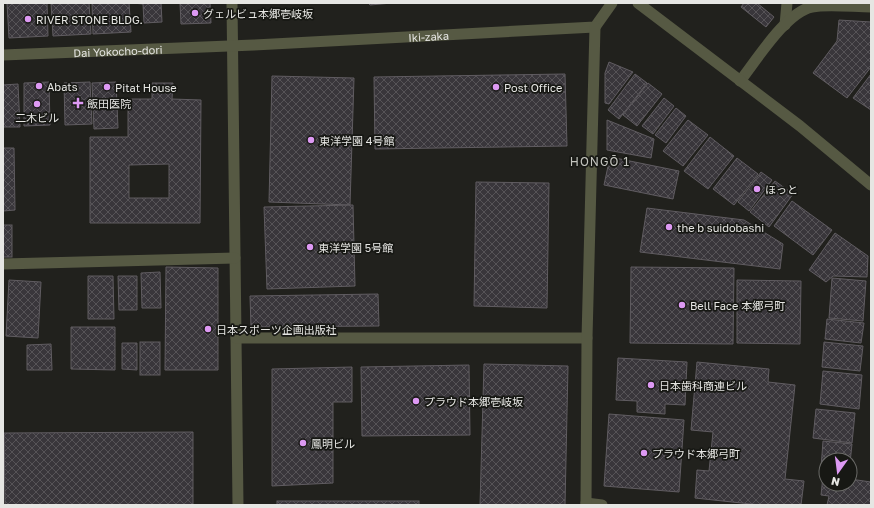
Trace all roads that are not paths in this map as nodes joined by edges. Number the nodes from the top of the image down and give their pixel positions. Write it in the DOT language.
graph roads {
  1 [pos="232,3"];
  2 [pos="612,3"];
  3 [pos="638,3"];
  4 [pos="787,3"];
  5 [pos="812,5"];
  6 [pos="871,7"];
  7 [pos="784,25"];
  8 [pos="594,27"];
  9 [pos="232,46"];
  10 [pos="3,55"];
  11 [pos="740,81"];
  12 [pos="871,185"];
  13 [pos="235,258"];
  14 [pos="3,264"];
  15 [pos="236,338"];
  16 [pos="587,338"];
  17 [pos="586,504"];
  18 [pos="238,505"];
  19 [pos="602,505"];
  1 -- 9 [label="street"];
  2 -- 8 [label="street"];
  3 -- 11 [label="street"];
  4 -- 7 [label="street"];
  5 -- 6 [label="street"];
  5 -- 7 [label="street"];
  7 -- 11 [label="street"];
  8 -- 9 [label="street, Iki-zaka"];
  8 -- 16 [label="street"];
  9 -- 10 [label="street, Dai Yokocho-dori"];
  9 -- 13 [label="street"];
  11 -- 12 [label="street"];
  13 -- 14 [label="street"];
  13 -- 15 [label="street"];
  15 -- 16 [label="street"];
  15 -- 18 [label="street"];
  16 -- 17 [label="street"];
  17 -- 19 [label="street"];
}
